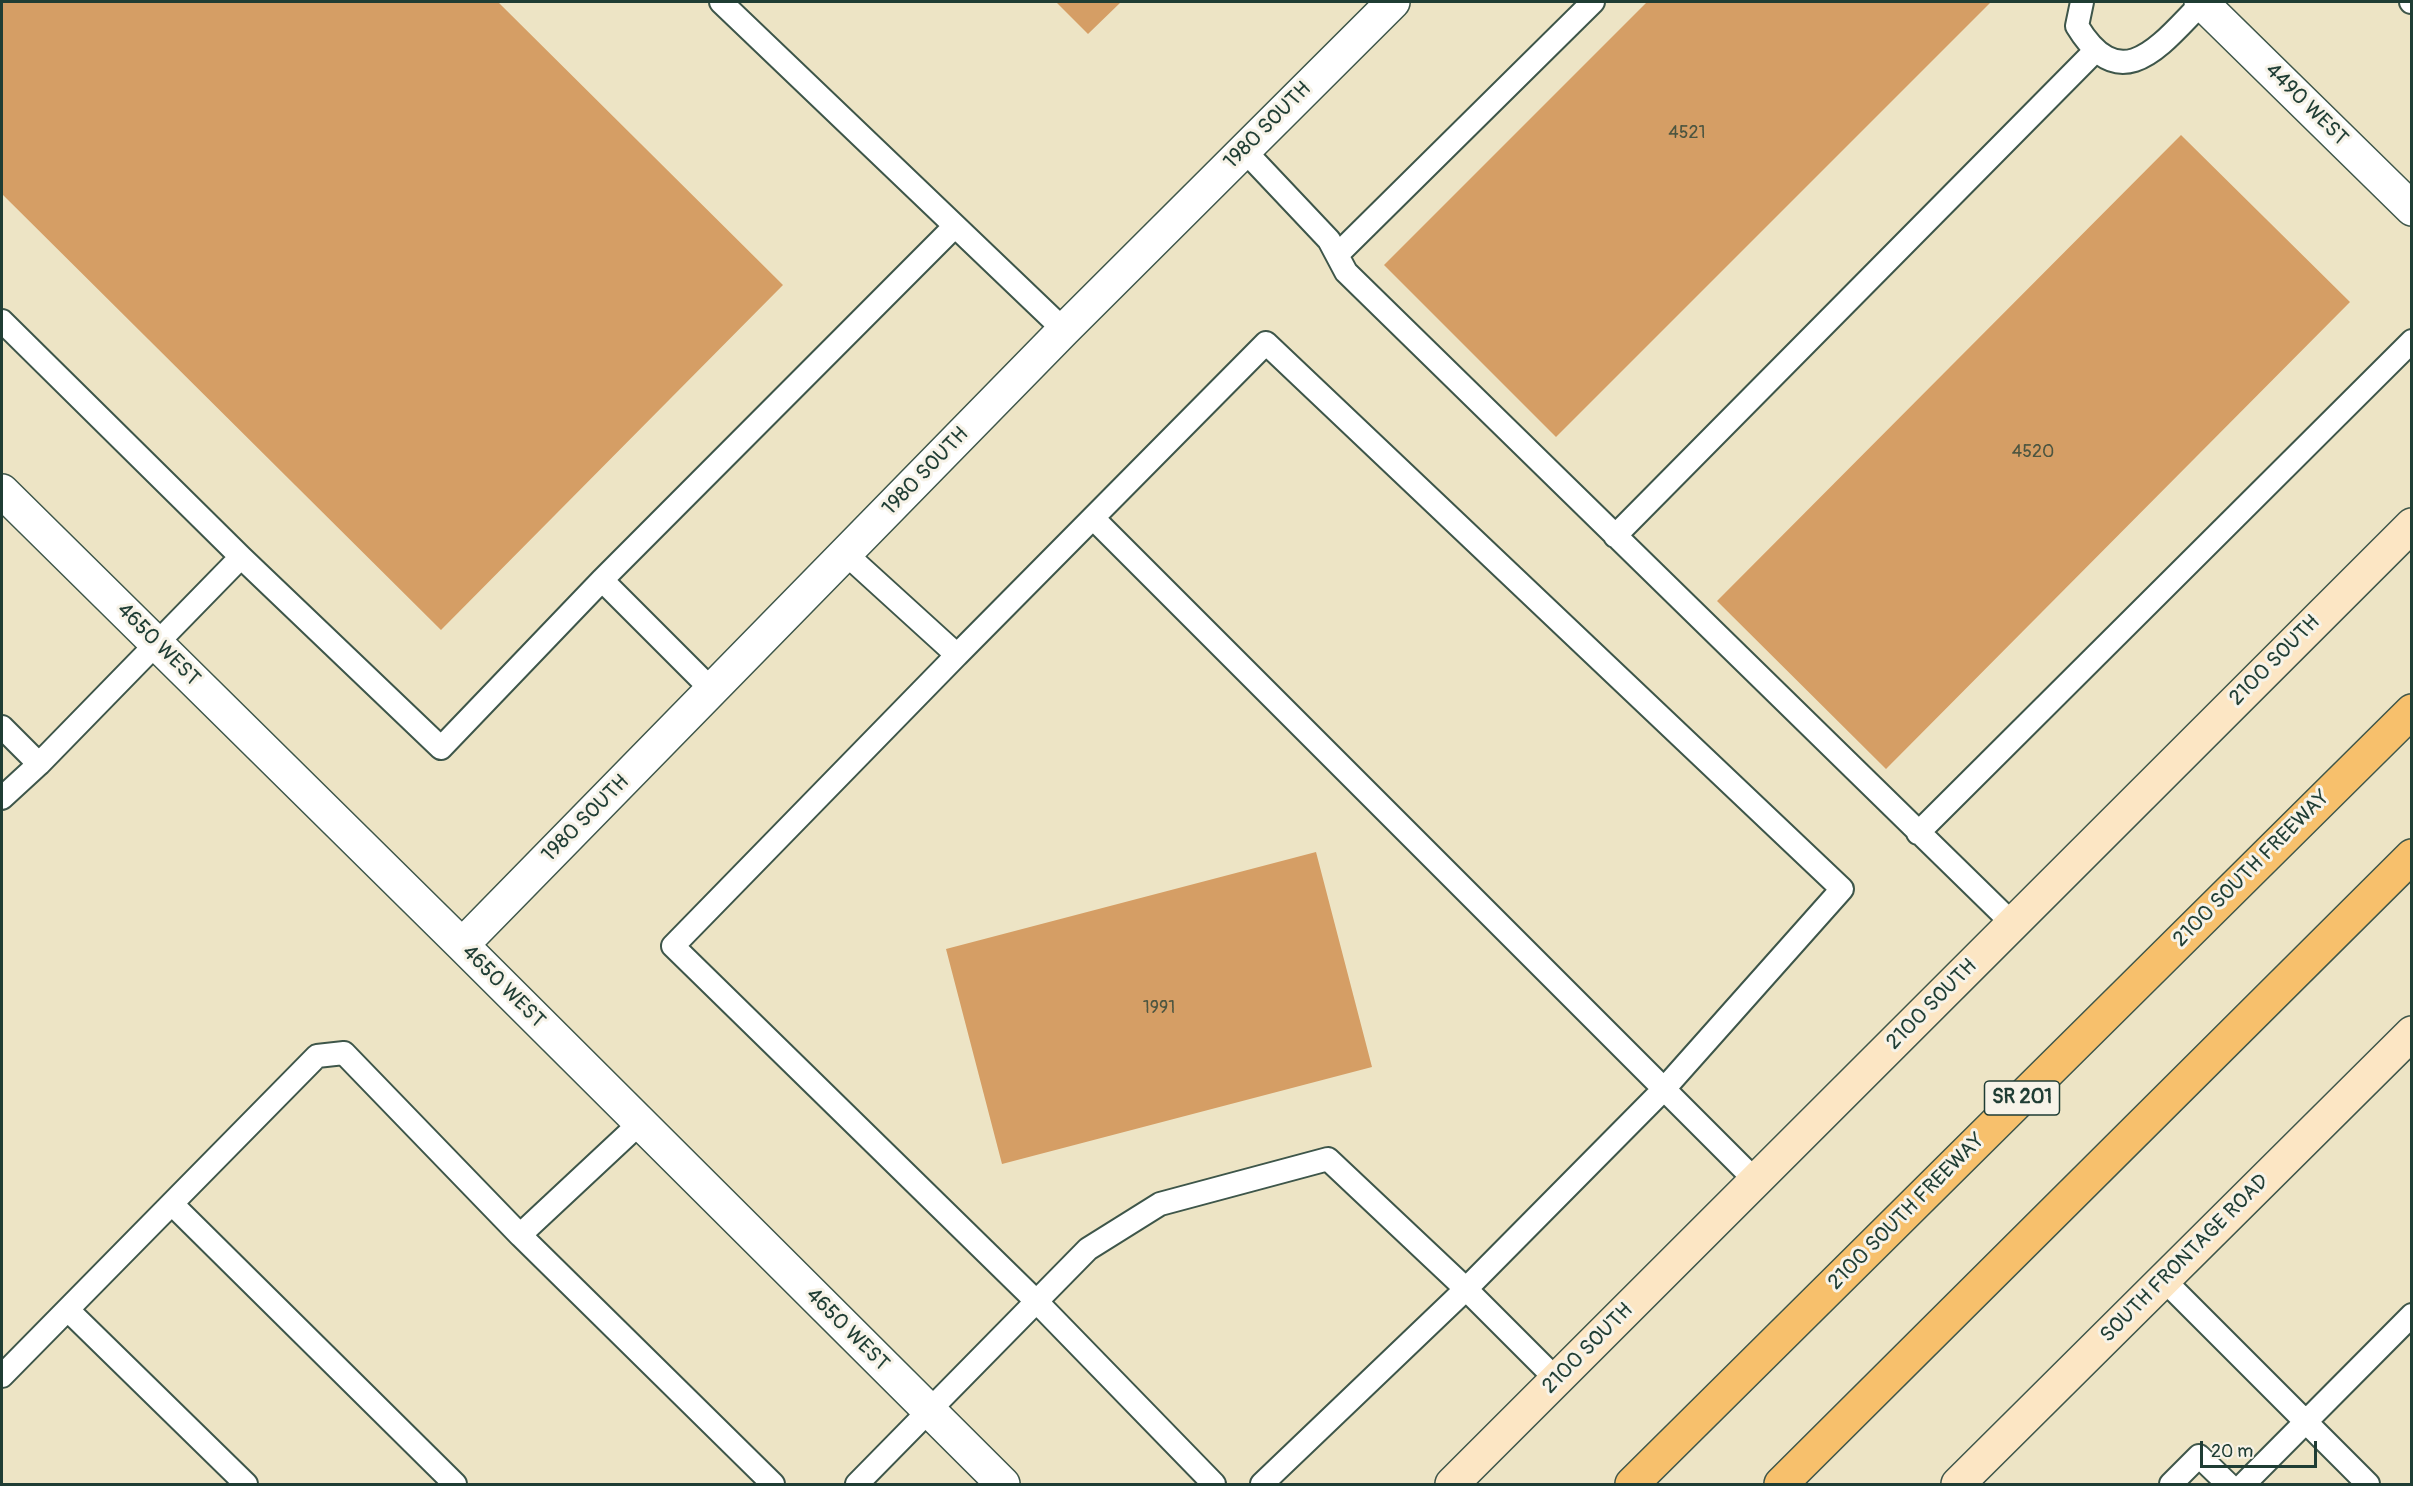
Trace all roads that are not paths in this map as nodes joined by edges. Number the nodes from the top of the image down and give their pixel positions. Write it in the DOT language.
graph roads {
  1 [pos="721,2"];
  2 [pos="1393,2"];
  3 [pos="1593,2"];
  4 [pos="2082,2"];
  5 [pos="2212,5"];
  6 [pos="2095,51"];
  7 [pos="1244,150"];
  8 [pos="2412,209"];
  9 [pos="955,226"];
  10 [pos="1338,255"];
  11 [pos="2,321"];
  12 [pos="1064,330"];
  13 [pos="2412,340"];
  14 [pos="2,491"];
  15 [pos="1094,518"];
  16 [pos="2412,525"];
  17 [pos="1615,536"];
  18 [pos="846,554"];
  19 [pos="241,557"];
  20 [pos="602,580"];
  21 [pos="157,644"];
  22 [pos="957,655"];
  23 [pos="713,691"];
  24 [pos="2412,711"];
  25 [pos="2,727"];
  26 [pos="39,764"];
  27 [pos="2,798"];
  28 [pos="1918,833"];
  29 [pos="2412,856"];
  30 [pos="2013,924"];
  31 [pos="462,945"];
  32 [pos="2412,1033"];
  33 [pos="1664,1089"];
  34 [pos="640,1123"];
  35 [pos="1755,1180"];
  36 [pos="173,1205"];
  37 [pos="520,1235"];
  38 [pos="2164,1280"];
  39 [pos="1466,1288"];
  40 [pos="1037,1302"];
  41 [pos="68,1310"];
  42 [pos="2412,1315"];
  43 [pos="2,1376"];
  44 [pos="1557,1380"];
  45 [pos="930,1413"];
  46 [pos="2304,1422"];
  47 [pos="246,1485"];
  48 [pos="455,1485"];
  49 [pos="773,1485"];
  50 [pos="857,1485"];
  51 [pos="1003,1485"];
  52 [pos="1214,1485"];
  53 [pos="1262,1485"];
  54 [pos="1452,1485"];
  55 [pos="1632,1485"];
  56 [pos="1781,1485"];
  57 [pos="1958,1485"];
  58 [pos="2170,1485"];
  59 [pos="2228,1485"];
  60 [pos="2244,1485"];
  61 [pos="2368,1485"];
  1 -- 9 [label="lane"];
  2 -- 7 [label="street, 1980 SOUTH"];
  3 -- 10 [label="lane"];
  4 -- 6 [label="lane"];
  5 -- 6 [label="lane"];
  5 -- 8 [label="street, 4490 WEST"];
  6 -- 17 [label="lane"];
  7 -- 10 [label="lane"];
  7 -- 12 [label="street, 1980 SOUTH"];
  9 -- 12 [label="lane"];
  9 -- 20 [label="lane"];
  10 -- 17 [label="lane"];
  11 -- 19 [label="lane"];
  12 -- 18 [label="street, 1980 SOUTH"];
  13 -- 28 [label="lane"];
  14 -- 21 [label="street, 4650 WEST"];
  15 -- 22 [label="lane"];
  15 -- 33 [label="lane"];
  15 -- 33 [label="lane"];
  16 -- 30 [label="street, 2100 SOUTH"];
  17 -- 28 [label="lane"];
  18 -- 22 [label="lane"];
  18 -- 23 [label="street, 1980 SOUTH"];
  19 -- 20 [label="lane"];
  19 -- 21 [label="lane"];
  20 -- 23 [label="lane"];
  21 -- 26 [label="lane"];
  21 -- 31 [label="street, 4650 WEST"];
  22 -- 40 [label="lane"];
  23 -- 31 [label="street, 1980 SOUTH"];
  24 -- 55 [label="highway, 2100 SOUTH FREEWAY / SR 201"];
  25 -- 26 [label="lane"];
  26 -- 27 [label="lane"];
  28 -- 30 [label="lane"];
  29 -- 56 [label="highway"];
  30 -- 35 [label="street, 2100 SOUTH"];
  31 -- 34 [label="street, 4650 WEST"];
  32 -- 38 [label="street, SOUTH FRONTAGE ROAD"];
  33 -- 35 [label="lane"];
  33 -- 39 [label="lane"];
  34 -- 37 [label="lane"];
  34 -- 45 [label="street, 4650 WEST"];
  35 -- 44 [label="street, 2100 SOUTH"];
  36 -- 37 [label="lane"];
  36 -- 41 [label="lane"];
  36 -- 48 [label="lane"];
  37 -- 49 [label="lane"];
  38 -- 46 [label="lane"];
  38 -- 57 [label="street, SOUTH FRONTAGE ROAD"];
  39 -- 40 [label="lane"];
  39 -- 44 [label="lane"];
  39 -- 53 [label="lane"];
  40 -- 45 [label="lane"];
  40 -- 52 [label="lane"];
  41 -- 43 [label="lane"];
  41 -- 47 [label="lane"];
  42 -- 46 [label="lane"];
  44 -- 54 [label="street, 2100 SOUTH"];
  45 -- 50 [label="lane"];
  45 -- 51 [label="street, 4650 WEST"];
  46 -- 60 [label="lane"];
  46 -- 61 [label="lane"];
  58 -- 59 [label="lane"];
}
